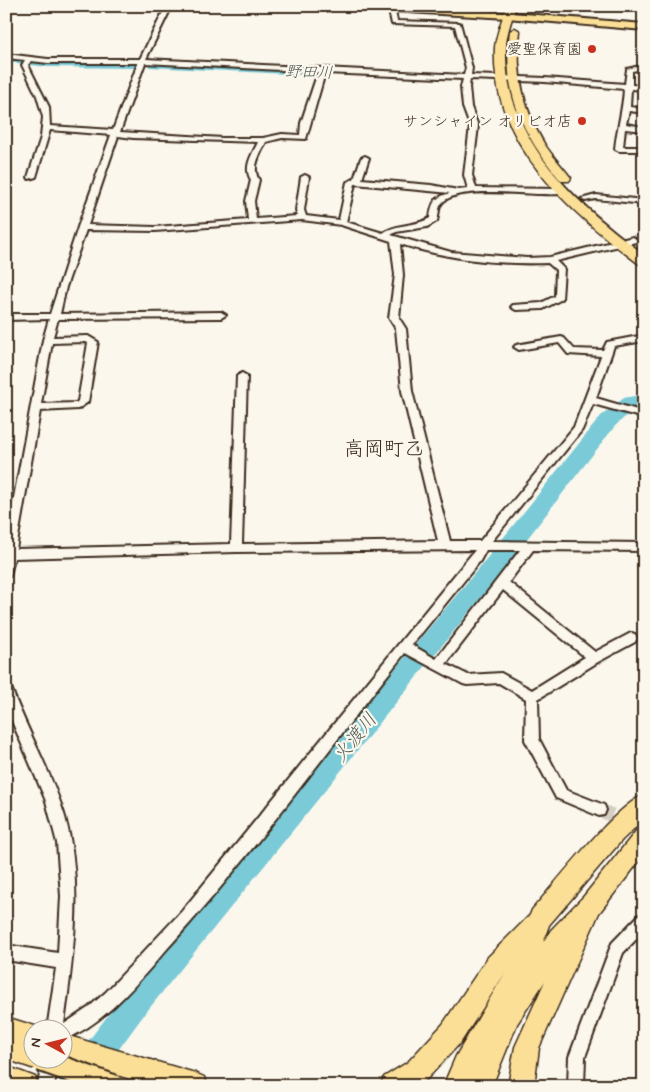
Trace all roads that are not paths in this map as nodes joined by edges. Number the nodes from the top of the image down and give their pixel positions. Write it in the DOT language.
graph roads {
  1 [pos="168,6"];
  2 [pos="358,6"];
  3 [pos="392,7"];
  4 [pos="515,11"];
  5 [pos="644,27"];
  6 [pos="6,56"];
  7 [pos="27,61"];
  8 [pos="142,61"];
  9 [pos="644,67"];
  10 [pos="322,71"];
  11 [pos="468,76"];
  12 [pos="501,78"];
  13 [pos="513,79"];
  14 [pos="628,86"];
  15 [pos="644,88"];
  16 [pos="626,108"];
  17 [pos="644,110"];
  18 [pos="622,126"];
  19 [pos="47,128"];
  20 [pos="644,129"];
  21 [pos="117,133"];
  22 [pos="263,140"];
  23 [pos="644,149"];
  24 [pos="365,158"];
  25 [pos="305,176"];
  26 [pos="32,177"];
  27 [pos="358,181"];
  28 [pos="472,190"];
  29 [pos="562,191"];
  30 [pos="456,192"];
  31 [pos="585,199"];
  32 [pos="644,202"];
  33 [pos="302,218"];
  34 [pos="252,221"];
  35 [pos="342,223"];
  36 [pos="82,227"];
  37 [pos="390,238"];
  38 [pos="633,240"];
  39 [pos="620,244"];
  40 [pos="644,248"];
  41 [pos="550,260"];
  42 [pos="644,261"];
  43 [pos="516,307"];
  44 [pos="221,315"];
  45 [pos="6,317"];
  46 [pos="54,317"];
  47 [pos="644,338"];
  48 [pos="48,340"];
  49 [pos="519,347"];
  50 [pos="606,353"];
  51 [pos="242,376"];
  52 [pos="590,400"];
  53 [pos="36,408"];
  54 [pos="643,415"];
  55 [pos="445,546"];
  56 [pos="485,546"];
  57 [pos="524,547"];
  58 [pos="644,547"];
  59 [pos="236,548"];
  60 [pos="8,554"];
  61 [pos="6,573"];
  62 [pos="502,583"];
  63 [pos="631,638"];
  64 [pos="406,648"];
  65 [pos="594,658"];
  66 [pos="434,664"];
  67 [pos="6,690"];
  68 [pos="532,696"];
  69 [pos="644,805"];
  70 [pos="600,810"];
  71 [pos="644,838"];
  72 [pos="592,904"];
  73 [pos="540,918"];
  74 [pos="644,920"];
  75 [pos="6,952"];
  76 [pos="65,962"];
  77 [pos="56,1020"];
  78 [pos="72,1029"];
  79 [pos="72,1049"];
  80 [pos="48,1070"];
  81 [pos="69,1070"];
  82 [pos="6,1078"];
  83 [pos="26,1086"];
  84 [pos="46,1086"];
  85 [pos="113,1086"];
  86 [pos="195,1086"];
  87 [pos="393,1086"];
  88 [pos="456,1086"];
  89 [pos="479,1086"];
  90 [pos="521,1086"];
  91 [pos="576,1086"];
  1 -- 8 [label="street"];
  2 -- 3 [label="main road"];
  3 -- 4 [label="main road"];
  3 -- 11 [label="street"];
  4 -- 5 [label="main road"];
  4 -- 12 [label="highway"];
  4 -- 13 [label="highway"];
  6 -- 7 [label="street"];
  7 -- 8 [label="street"];
  7 -- 19 [label="street"];
  8 -- 10 [label="street"];
  8 -- 21 [label="street"];
  9 -- 14 [label="street"];
  10 -- 11 [label="street"];
  10 -- 22 [label="street"];
  11 -- 12 [label="street"];
  11 -- 28 [label="street"];
  12 -- 13 [label="street"];
  12 -- 29 [label="highway"];
  13 -- 14 [label="street"];
  13 -- 31 [label="highway"];
  14 -- 15 [label="street"];
  14 -- 16 [label="street"];
  16 -- 17 [label="street"];
  16 -- 18 [label="street"];
  18 -- 20 [label="street"];
  18 -- 23 [label="street"];
  19 -- 21 [label="street"];
  19 -- 26 [label="street"];
  21 -- 22 [label="street"];
  21 -- 36 [label="street"];
  22 -- 34 [label="street"];
  24 -- 27 [label="street"];
  25 -- 33 [label="street"];
  27 -- 30 [label="street"];
  27 -- 35 [label="street"];
  28 -- 29 [label="street"];
  28 -- 30 [label="street"];
  29 -- 39 [label="highway"];
  30 -- 37 [label="street"];
  31 -- 32 [label="street"];
  31 -- 38 [label="highway"];
  33 -- 34 [label="street"];
  33 -- 35 [label="street"];
  34 -- 36 [label="street"];
  35 -- 37 [label="street"];
  36 -- 46 [label="street"];
  37 -- 41 [label="street"];
  37 -- 55 [label="street"];
  38 -- 39 [label="street"];
  38 -- 40 [label="highway"];
  39 -- 41 [label="street"];
  39 -- 42 [label="highway"];
  41 -- 43 [label="street"];
  44 -- 46 [label="street"];
  45 -- 46 [label="street"];
  46 -- 48 [label="street"];
  47 -- 50 [label="street"];
  48 -- 53 [label="street"];
  48 -- 53 [label="street"];
  49 -- 50 [label="street"];
  50 -- 52 [label="street"];
  51 -- 59 [label="street"];
  52 -- 54 [label="street"];
  52 -- 56 [label="street"];
  53 -- 60 [label="street"];
  55 -- 56 [label="street"];
  55 -- 59 [label="street"];
  56 -- 57 [label="street"];
  56 -- 64 [label="street"];
  57 -- 58 [label="street"];
  57 -- 62 [label="street"];
  59 -- 60 [label="street"];
  60 -- 61 [label="street"];
  62 -- 65 [label="street"];
  62 -- 66 [label="street"];
  63 -- 65 [label="street"];
  64 -- 66 [label="street"];
  64 -- 78 [label="street"];
  65 -- 68 [label="street"];
  66 -- 68 [label="street"];
  67 -- 76 [label="street"];
  68 -- 70 [label="street"];
  69 -- 73 [label="highway"];
  71 -- 72 [label="highway"];
  72 -- 89 [label="highway"];
  72 -- 90 [label="highway"];
  73 -- 87 [label="highway"];
  73 -- 88 [label="highway"];
  74 -- 91 [label="street"];
  75 -- 76 [label="street"];
  76 -- 77 [label="street"];
  79 -- 86 [label="highway"];
  80 -- 84 [label="street"];
  81 -- 85 [label="highway, bridge"];
  82 -- 83 [label="highway"];
}
